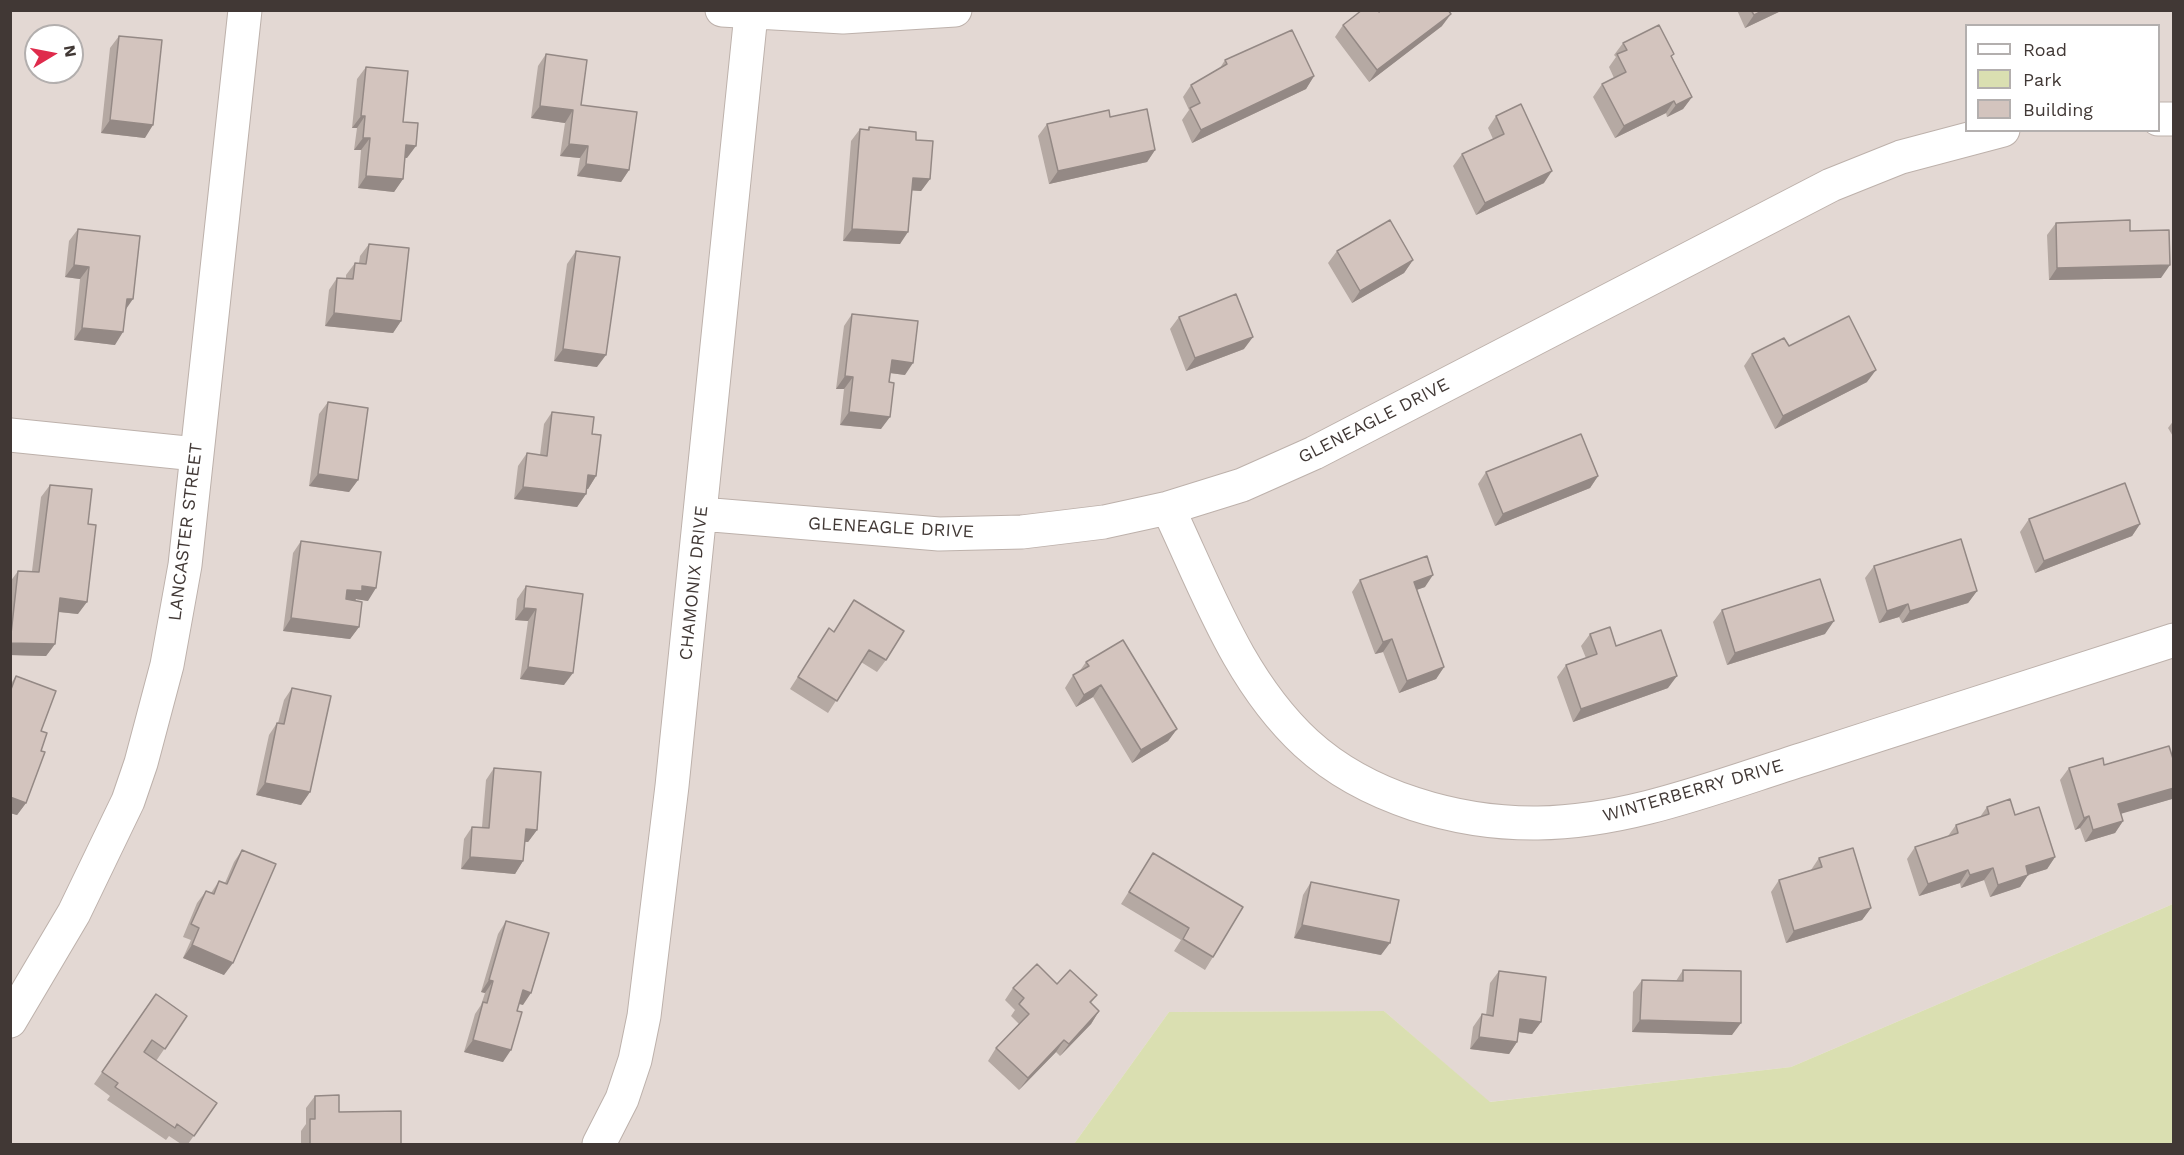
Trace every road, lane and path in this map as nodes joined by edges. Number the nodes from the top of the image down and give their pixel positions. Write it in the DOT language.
graph roads {
  1 [pos="245,10"];
  2 [pos="955,10"];
  3 [pos="737,12"];
  4 [pos="1995,132"];
  5 [pos="10,435"];
  6 [pos="196,454"];
  7 [pos="1168,508"];
  8 [pos="701,514"];
  9 [pos="2174,640"];
  10 [pos="10,1021"];
  11 [pos="599,1144"];
  1 -- 6 [label="street, LANCASTER STREET"];
  2 -- 3 [label="street"];
  3 -- 8 [label="street, CHAMONIX DRIVE"];
  4 -- 7 [label="street, GLENEAGLE DRIVE"];
  5 -- 6 [label="street"];
  6 -- 10 [label="street, LANCASTER STREET"];
  7 -- 8 [label="street, GLENEAGLE DRIVE"];
  7 -- 9 [label="street, WINTERBERRY DRIVE"];
  8 -- 11 [label="street, CHAMONIX DRIVE"];
}
